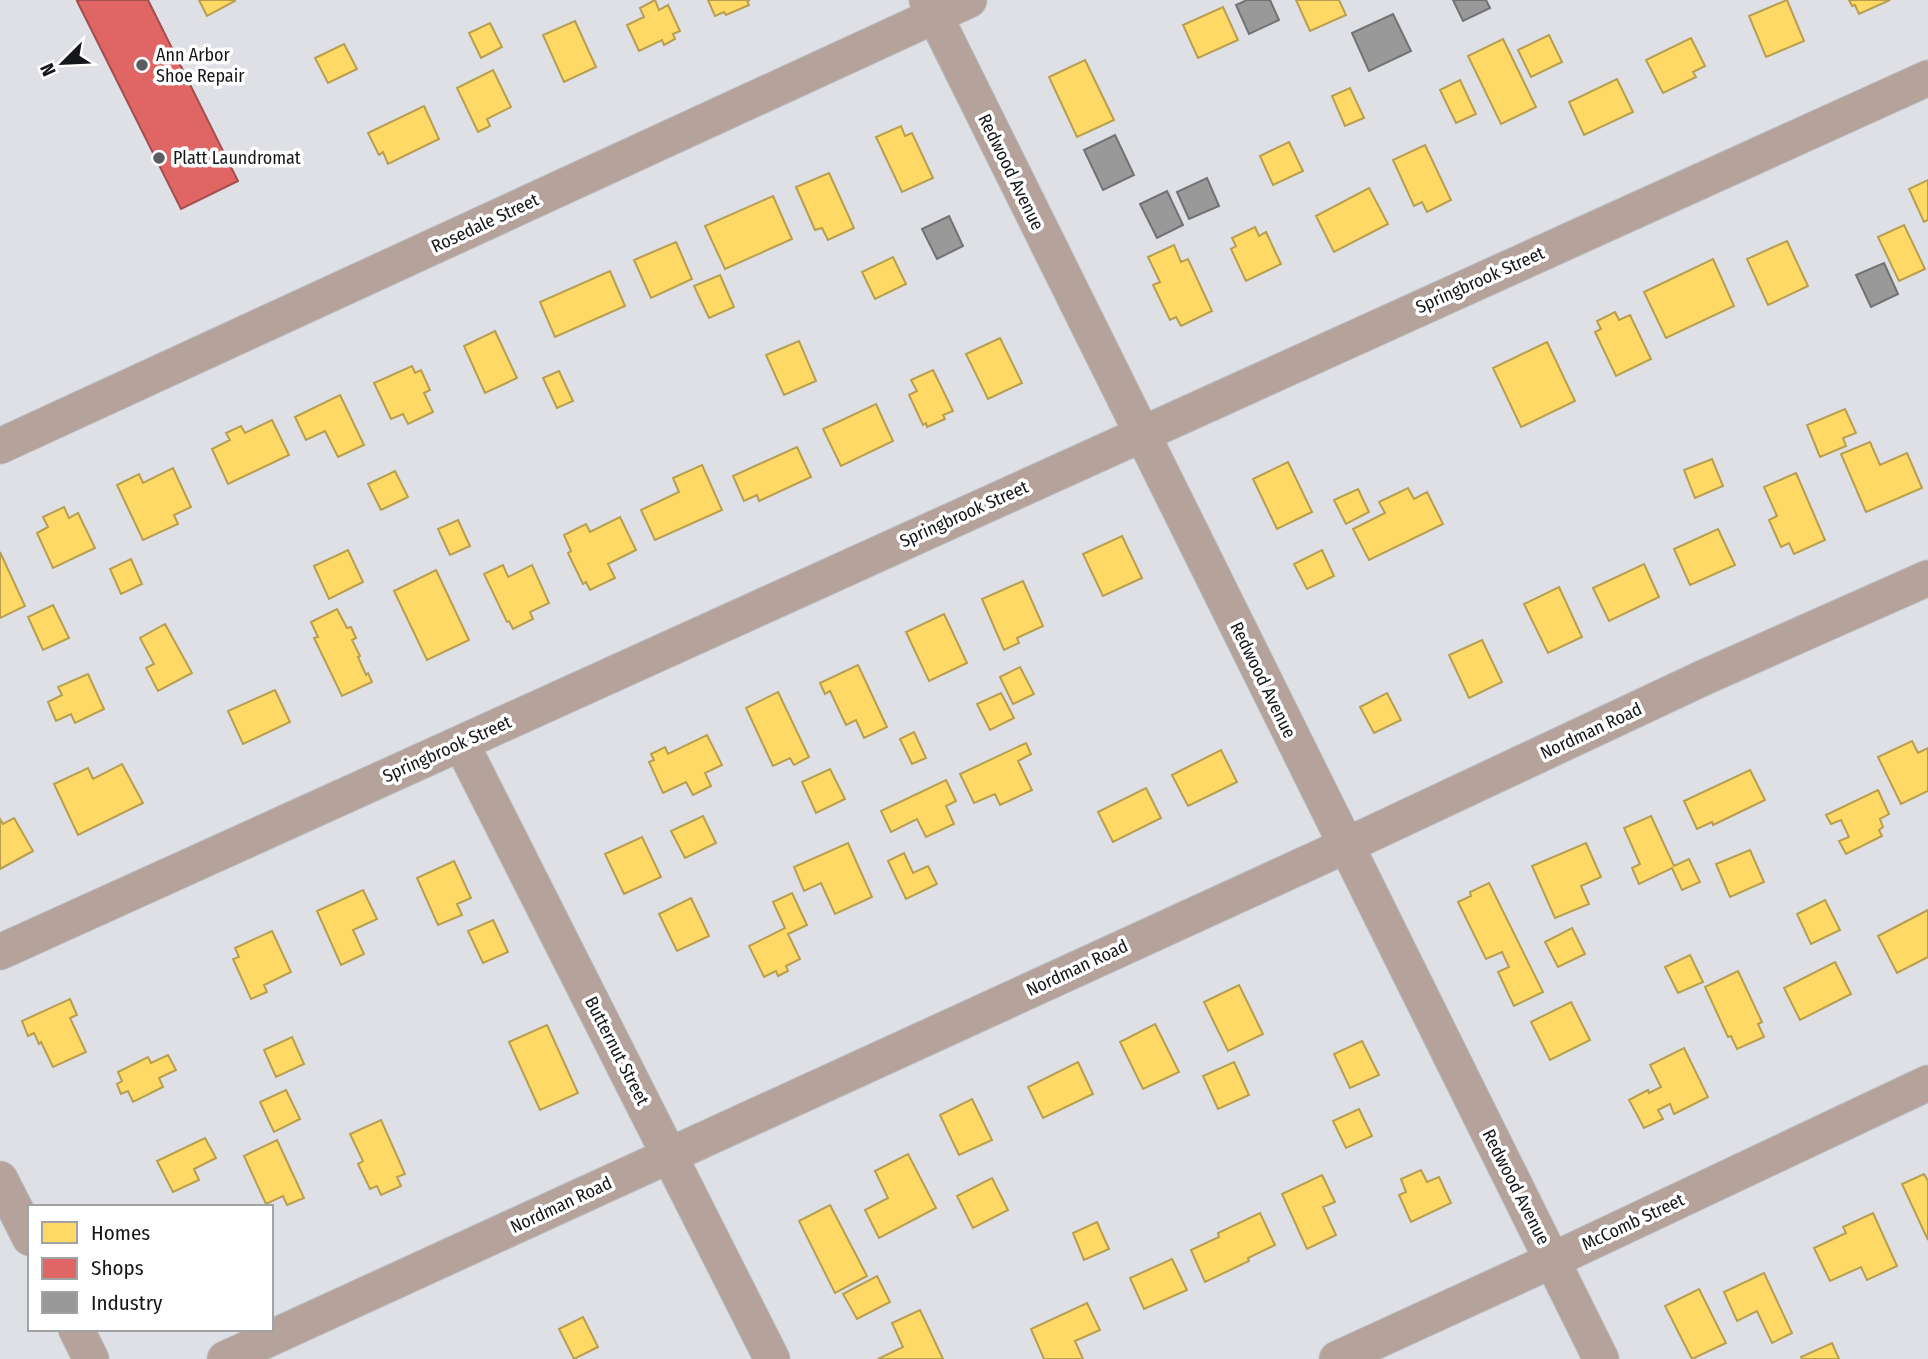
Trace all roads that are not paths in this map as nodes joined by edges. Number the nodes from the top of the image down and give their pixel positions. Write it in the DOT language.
graph roads {
  1 [pos="969,0"];
  2 [pos="931,8"];
  3 [pos="1928,78"];
  4 [pos="1141,434"];
  5 [pos="0,446"];
  6 [pos="1928,578"];
  7 [pos="461,743"];
  8 [pos="1345,846"];
  9 [pos="0,952"];
  10 [pos="1928,1083"];
  11 [pos="670,1155"];
  12 [pos="0,1179"];
  13 [pos="28,1234"];
  14 [pos="1553,1260"];
  15 [pos="77,1331"];
  16 [pos="91,1359"];
  17 [pos="225,1359"];
  18 [pos="772,1359"];
  19 [pos="1337,1359"];
  20 [pos="1601,1359"];
  1 -- 2 [label="street, Rosedale Street"];
  2 -- 4 [label="street, Redwood Avenue"];
  2 -- 5 [label="street, Rosedale Street"];
  3 -- 4 [label="street, Springbrook Street"];
  4 -- 7 [label="street, Springbrook Street"];
  4 -- 8 [label="street, Redwood Avenue"];
  6 -- 8 [label="street, Nordman Road"];
  7 -- 9 [label="street, Springbrook Street"];
  7 -- 11 [label="street, Butternut Street"];
  8 -- 11 [label="street, Nordman Road"];
  8 -- 14 [label="street, Redwood Avenue"];
  10 -- 14 [label="street, McComb Street"];
  11 -- 17 [label="street, Nordman Road"];
  11 -- 18 [label="street, Butternut Street"];
  12 -- 13 [label="street"];
  14 -- 19 [label="street, McComb Street"];
  14 -- 20 [label="street, Redwood Avenue"];
  15 -- 16 [label="street"];
}
